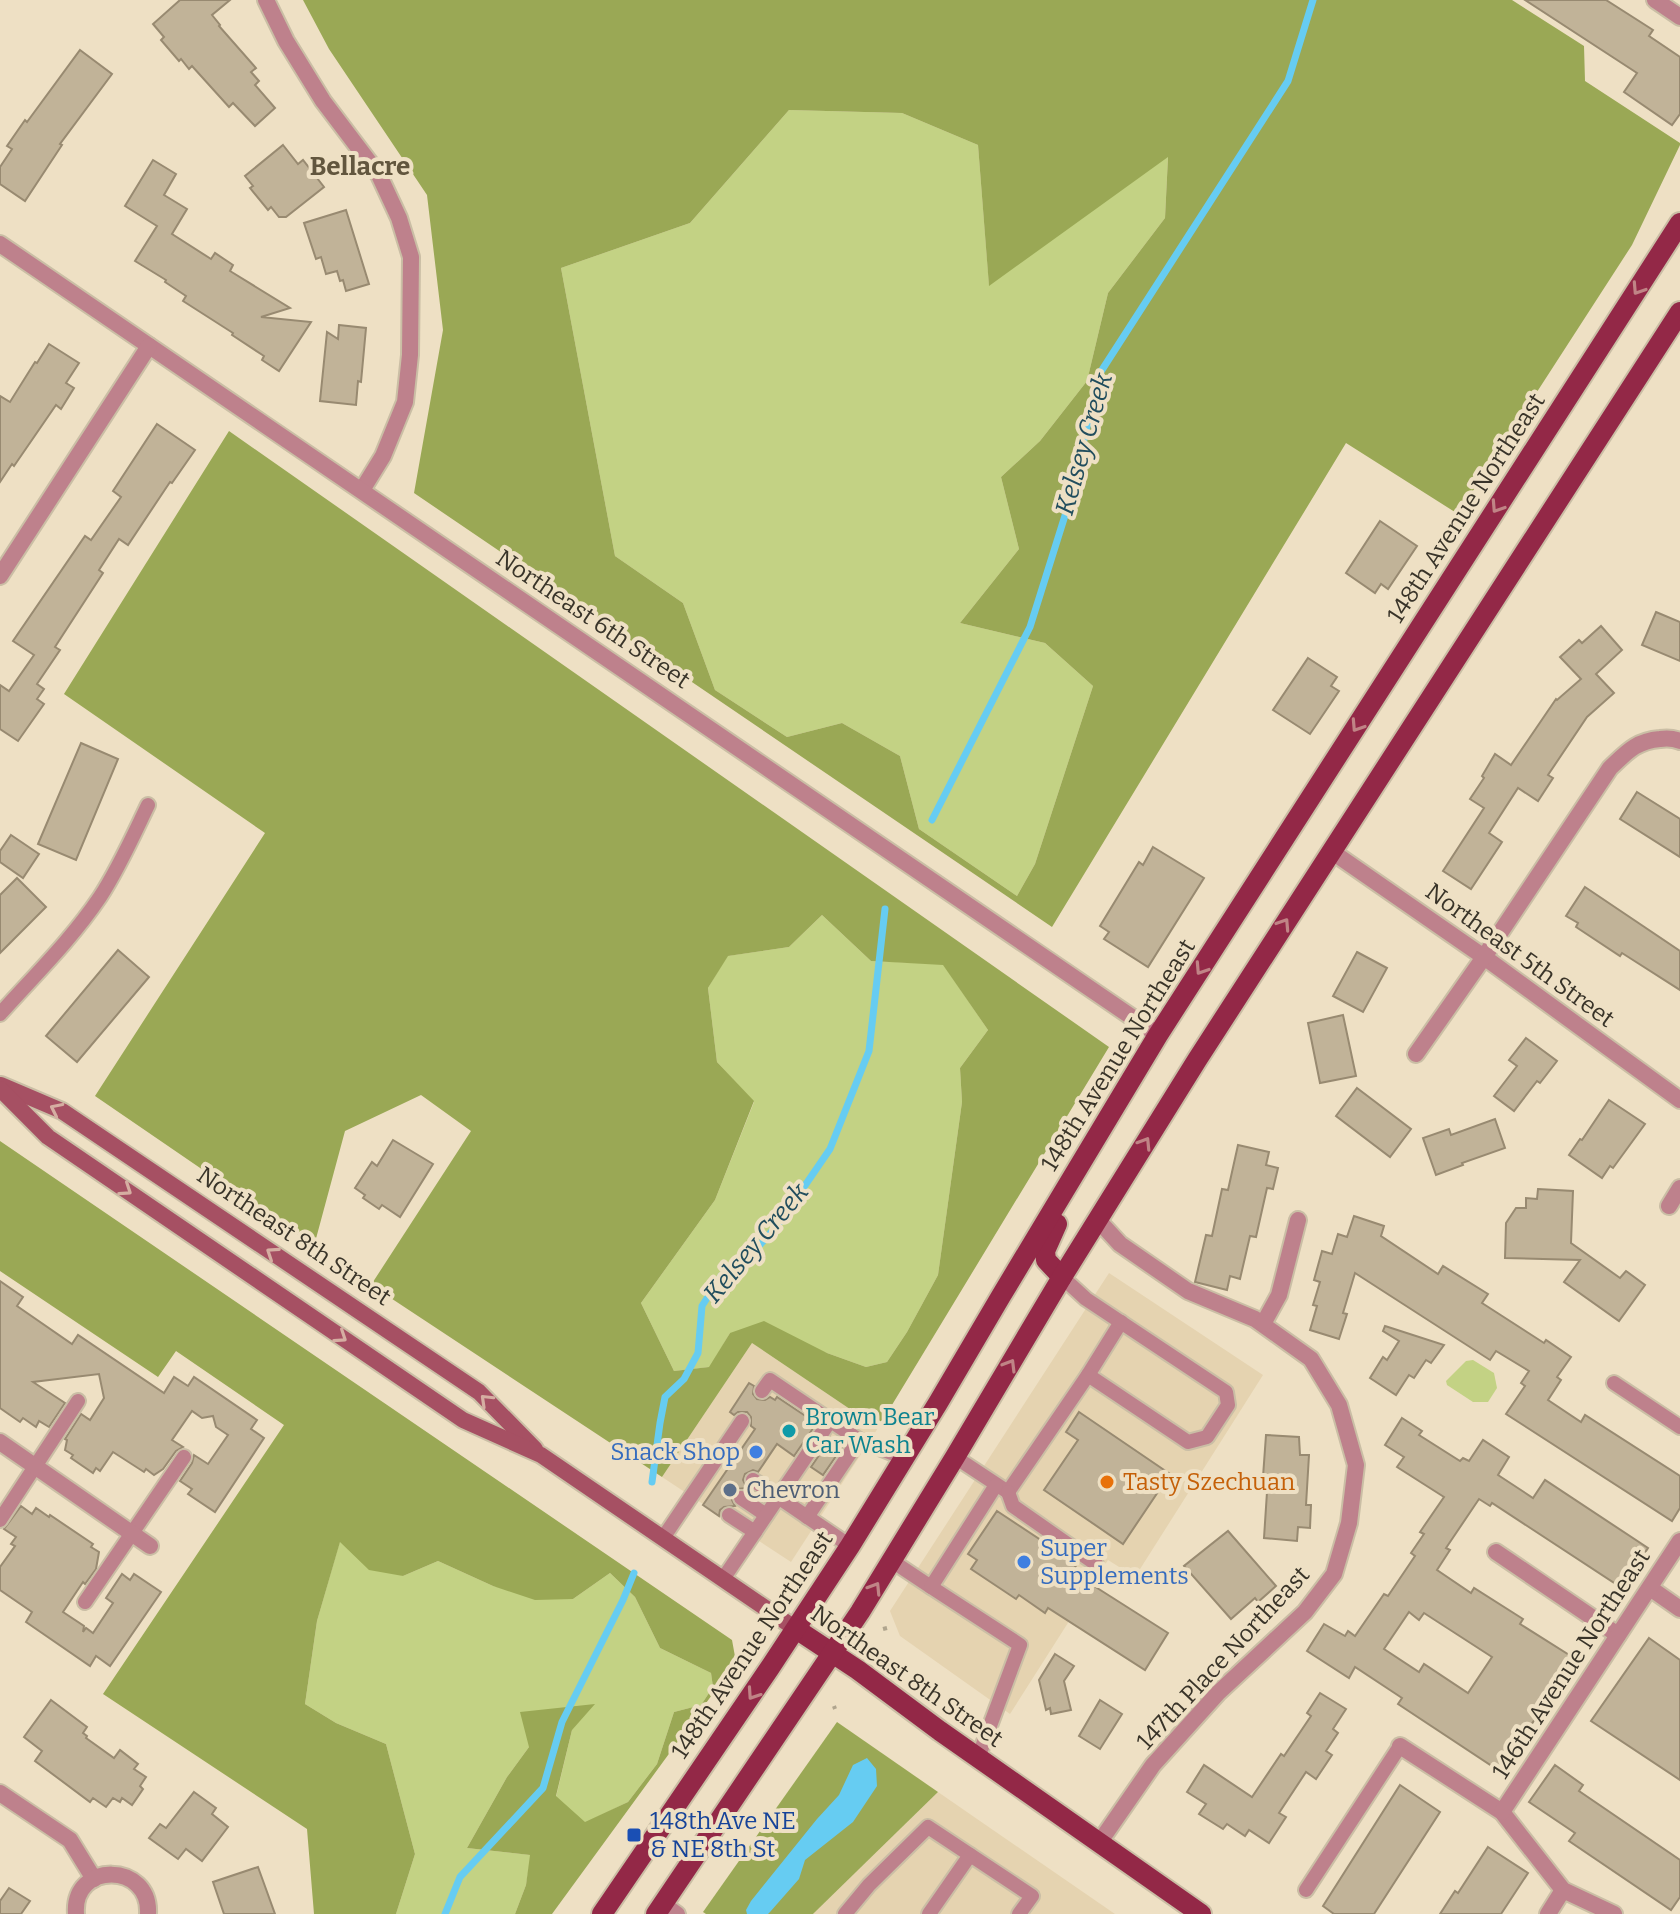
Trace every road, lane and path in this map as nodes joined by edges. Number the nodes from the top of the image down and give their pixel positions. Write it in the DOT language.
graph roads {
  1 [pos="266,0"];
  2 [pos="1655,0"];
  3 [pos="1680,17"];
  4 [pos="1680,223"];
  5 [pos="0,244"];
  6 [pos="1680,312"];
  7 [pos="149,346"];
  8 [pos="362,490"];
  9 [pos="0,576"];
  10 [pos="1680,741"];
  11 [pos="148,805"];
  12 [pos="1331,851"];
  13 [pos="1484,957"];
  14 [pos="0,1014"];
  15 [pos="1158,1035"];
  16 [pos="1416,1054"];
  17 [pos="0,1087"];
  18 [pos="1680,1100"];
  19 [pos="1077,1171"];
  20 [pos="1680,1188"];
  21 [pos="1669,1206"];
  22 [pos="1097,1219"];
  23 [pos="1298,1220"];
  24 [pos="1062,1277"];
  25 [pos="1121,1322"];
  26 [pos="1263,1324"];
  27 [pos="1088,1375"];
  28 [pos="1614,1383"];
  29 [pos="762,1391"];
  30 [pos="78,1401"];
  31 [pos="742,1421"];
  32 [pos="830,1421"];
  33 [pos="1680,1427"];
  34 [pos="859,1440"];
  35 [pos="0,1442"];
  36 [pos="541,1455"];
  37 [pos="184,1457"];
  38 [pos="955,1457"];
  39 [pos="904,1458"];
  40 [pos="35,1467"];
  41 [pos="753,1480"];
  42 [pos="1002,1488"];
  43 [pos="778,1497"];
  44 [pos="741,1498"];
  45 [pos="729,1515"];
  46 [pos="766,1515"];
  47 [pos="807,1517"];
  48 [pos="0,1520"];
  49 [pos="755,1532"];
  50 [pos="132,1533"];
  51 [pos="663,1538"];
  52 [pos="1680,1541"];
  53 [pos="150,1546"];
  54 [pos="850,1546"];
  55 [pos="1496,1552"];
  56 [pos="892,1561"];
  57 [pos="1096,1564"];
  58 [pos="723,1579"];
  59 [pos="931,1587"];
  60 [pos="1650,1588"];
  61 [pos="85,1602"];
  62 [pos="1680,1609"];
  63 [pos="796,1629"];
  64 [pos="1618,1635"];
  65 [pos="833,1653"];
  66 [pos="1400,1746"];
  67 [pos="978,1758"];
  68 [pos="0,1793"];
  69 [pos="1502,1812"];
  70 [pos="1099,1843"];
  71 [pos="970,1855"];
  72 [pos="94,1879"];
  73 [pos="1306,1890"];
  74 [pos="1563,1890"];
  75 [pos="666,1910"];
  76 [pos="76,1914"];
  77 [pos="148,1914"];
  78 [pos="602,1914"];
  79 [pos="845,1914"];
  80 [pos="929,1914"];
  81 [pos="1019,1914"];
  82 [pos="1201,1914"];
  83 [pos="1548,1914"];
  84 [pos="1614,1914"];
  1 -- 8 [label="street"];
  2 -- 3 [label="street"];
  4 -- 15 [label="main road, 148th Avenue Northeast, one-way"];
  5 -- 7 [label="street, Northeast 6th Street"];
  6 -- 12 [label="main road"];
  7 -- 8 [label="street, Northeast 6th Street"];
  7 -- 9 [label="street"];
  8 -- 15 [label="street, Northeast 6th Street"];
  10 -- 13 [label="street"];
  11 -- 14 [label="lane"];
  12 -- 13 [label="street, Northeast 5th Street"];
  22 -- 12 [label="main road, one-way"];
  13 -- 16 [label="street"];
  13 -- 18 [label="street, Northeast 5th Street"];
  15 -- 19 [label="main road, 148th Avenue Northeast"];
  17 -- 36 [label="main road, Northeast 8th Street, one-way"];
  36 -- 17 [label="main road, Northeast 8th Street, one-way"];
  19 -- 24 [label="main road"];
  19 -- 39 [label="main road, 148th Avenue Northeast"];
  20 -- 21 [label="street"];
  22 -- 24 [label="main road"];
  22 -- 26 [label="street"];
  23 -- 26 [label="street"];
  24 -- 25 [label="lane"];
  38 -- 24 [label="main road, one-way"];
  25 -- 27 [label="lane"];
  25 -- 27 [label="lane"];
  26 -- 70 [label="street, 147th Place Northeast"];
  27 -- 42 [label="lane"];
  28 -- 33 [label="lane"];
  29 -- 32 [label="lane"];
  30 -- 40 [label="lane"];
  31 -- 51 [label="lane"];
  32 -- 34 [label="lane"];
  32 -- 43 [label="lane"];
  34 -- 39 [label="lane"];
  34 -- 47 [label="lane"];
  35 -- 40 [label="street"];
  36 -- 51 [label="main road, Northeast 8th Street"];
  37 -- 50 [label="lane"];
  38 -- 42 [label="lane"];
  38 -- 56 [label="main road"];
  39 -- 54 [label="main road, 148th Avenue Northeast"];
  40 -- 48 [label="lane"];
  40 -- 50 [label="street"];
  41 -- 43 [label="lane"];
  42 -- 57 [label="lane"];
  42 -- 59 [label="lane"];
  43 -- 46 [label="lane"];
  43 -- 47 [label="lane"];
  44 -- 46 [label="lane"];
  45 -- 49 [label="lane"];
  46 -- 49 [label="lane"];
  47 -- 54 [label="lane"];
  49 -- 58 [label="lane"];
  50 -- 53 [label="street"];
  50 -- 61 [label="lane"];
  51 -- 58 [label="main road, Northeast 8th Street"];
  52 -- 60 [label="street, 146th Avenue Northeast"];
  54 -- 63 [label="main road, 148th Avenue Northeast"];
  55 -- 64 [label="street"];
  56 -- 59 [label="lane"];
  65 -- 56 [label="main road, one-way"];
  58 -- 63 [label="main road, Northeast 8th Street"];
  59 -- 67 [label="lane"];
  60 -- 62 [label="street"];
  60 -- 64 [label="street, 146th Avenue Northeast"];
  63 -- 65 [label="main road, Northeast 8th Street"];
  63 -- 78 [label="main road, 148th Avenue Northeast, one-way"];
  64 -- 69 [label="street, 146th Avenue Northeast"];
  65 -- 67 [label="main road, Northeast 8th Street"];
  65 -- 75 [label="main road"];
  66 -- 69 [label="street"];
  66 -- 73 [label="lane"];
  67 -- 70 [label="main road, Northeast 8th Street"];
  68 -- 72 [label="street"];
  69 -- 74 [label="street"];
  70 -- 82 [label="main road, Northeast 8th Street"];
  71 -- 79 [label="lane"];
  71 -- 80 [label="lane"];
  71 -- 81 [label="lane"];
  72 -- 76 [label="street"];
  72 -- 77 [label="street"];
  74 -- 83 [label="street"];
  74 -- 84 [label="street"];
}
